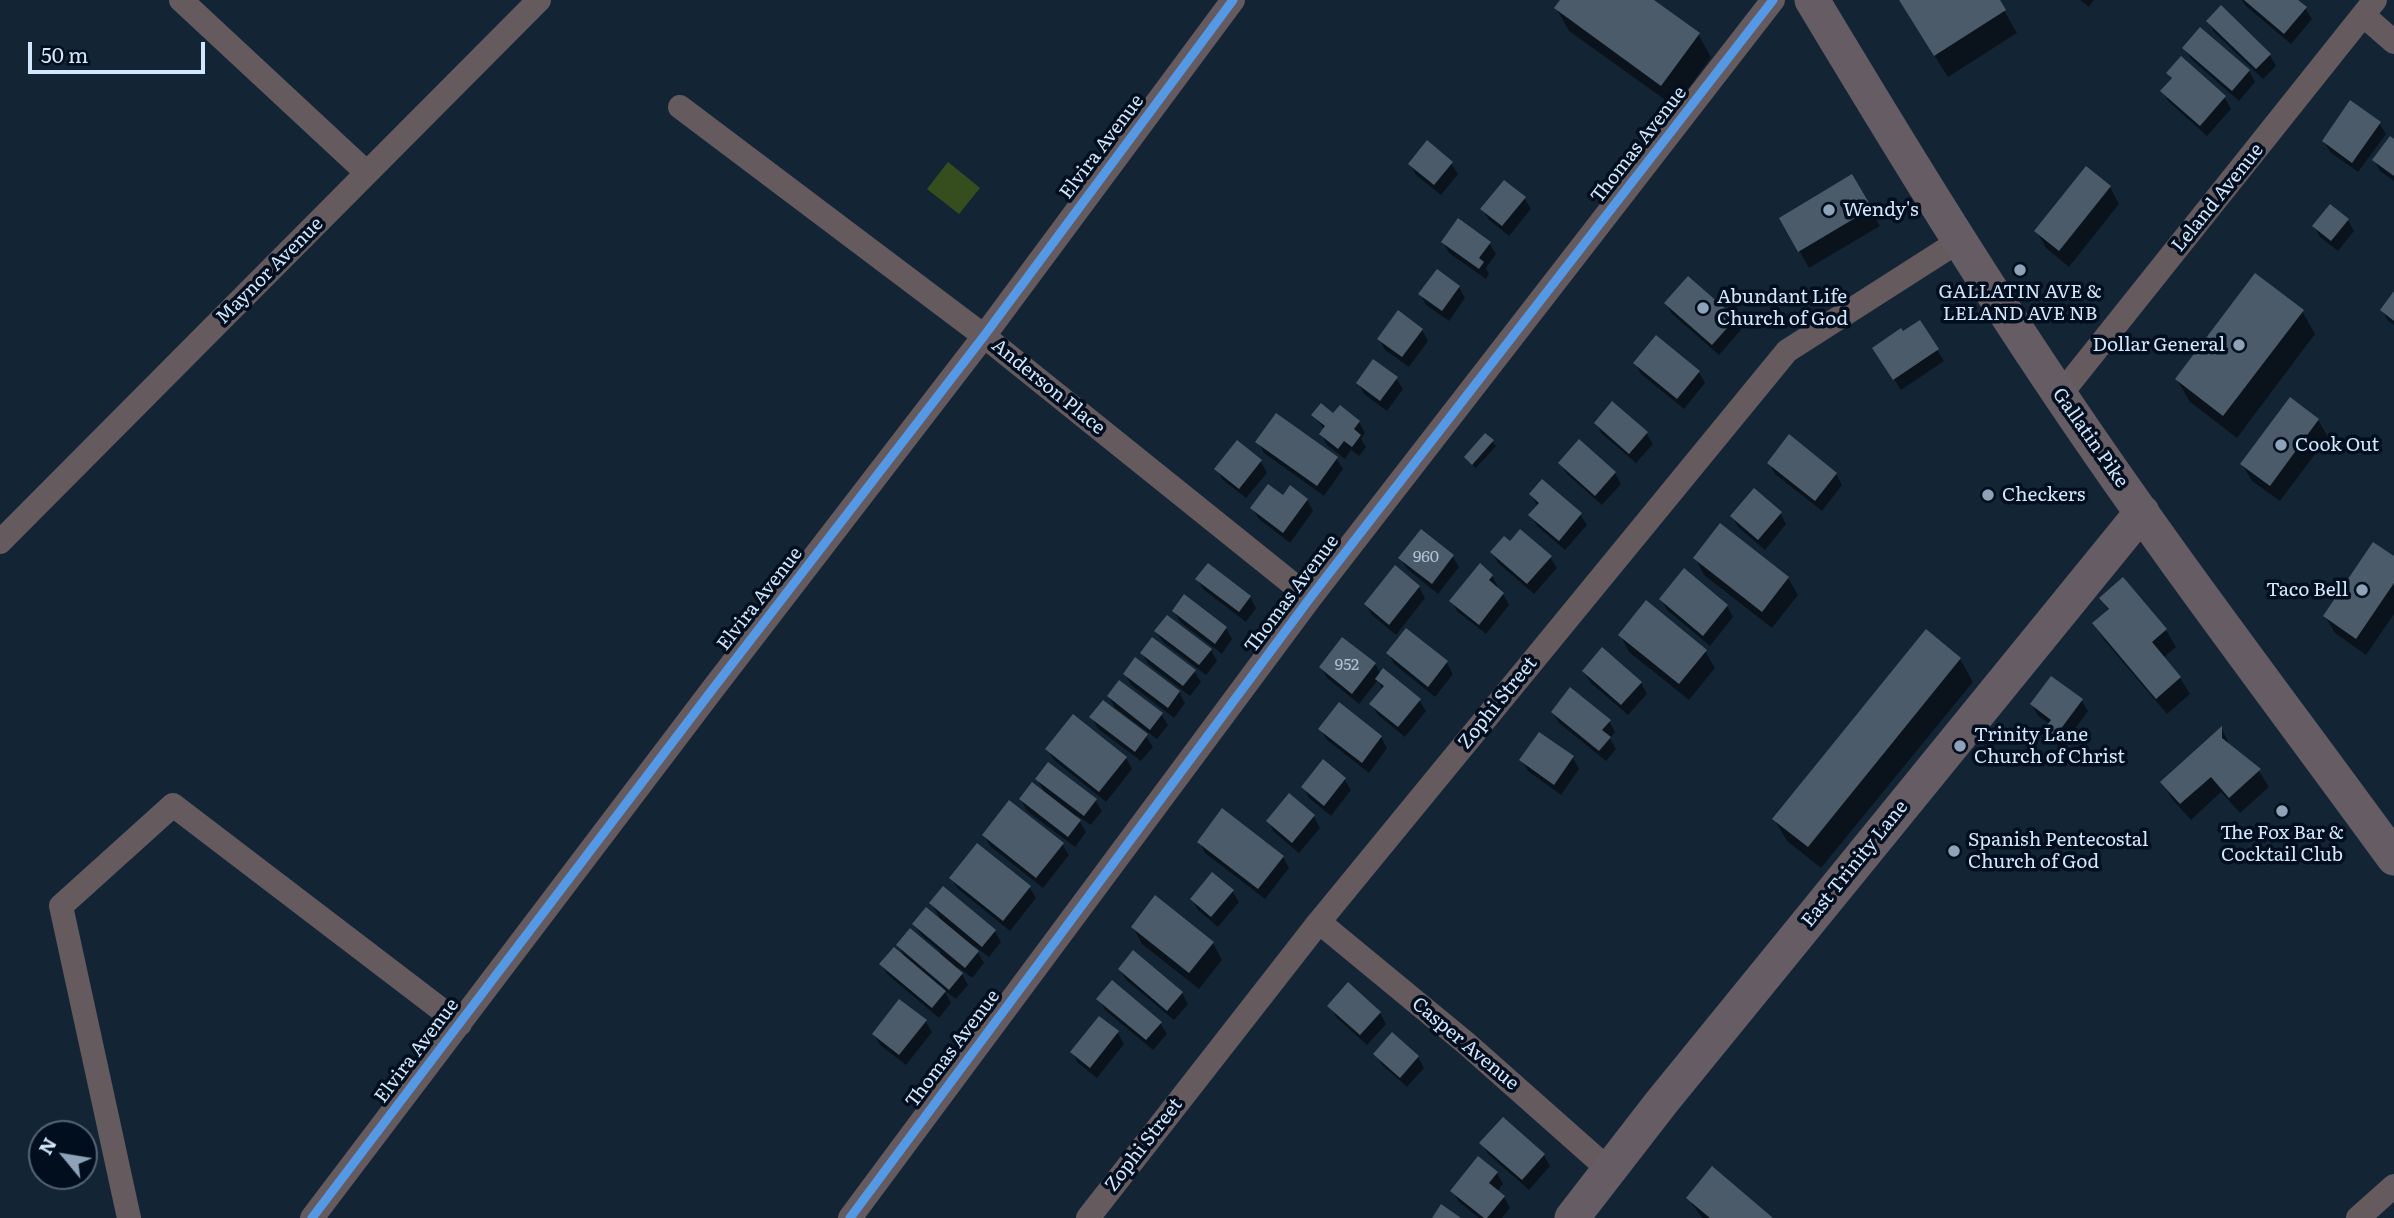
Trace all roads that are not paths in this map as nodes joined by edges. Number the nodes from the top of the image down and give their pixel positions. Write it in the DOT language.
graph roads {
  1 [pos="181,0"];
  2 [pos="540,0"];
  3 [pos="1233,0"];
  4 [pos="1773,0"];
  5 [pos="1812,0"];
  6 [pos="2369,7"];
  7 [pos="2394,42"];
  8 [pos="680,107"];
  9 [pos="367,173"];
  10 [pos="1959,241"];
  11 [pos="984,336"];
  12 [pos="2060,395"];
  13 [pos="2142,512"];
  14 [pos="0,542"];
  15 [pos="1310,598"];
  16 [pos="2394,859"];
  17 [pos="1319,922"];
  18 [pos="460,1024"];
  19 [pos="1608,1169"];
  20 [pos="2394,1186"];
  21 [pos="129,1218"];
  22 [pos="312,1218"];
  23 [pos="850,1218"];
  24 [pos="1088,1218"];
  25 [pos="1572,1218"];
  26 [pos="2358,1218"];
  1 -- 9 [label="street"];
  2 -- 9 [label="street, Maynor Avenue"];
  3 -- 11 [label="street, Elvira Avenue"];
  4 -- 15 [label="street, Thomas Avenue"];
  5 -- 10 [label="main road, Gallatin Pike"];
  6 -- 7 [label="street"];
  6 -- 12 [label="street, Leland Avenue"];
  8 -- 11 [label="street, Anderson Place"];
  9 -- 14 [label="street, Maynor Avenue"];
  10 -- 12 [label="main road, Gallatin Pike"];
  10 -- 17 [label="street, Zophi Street"];
  11 -- 15 [label="street, Anderson Place"];
  11 -- 18 [label="street, Elvira Avenue"];
  12 -- 13 [label="main road, Gallatin Pike"];
  13 -- 16 [label="main road, Gallatin Pike"];
  13 -- 19 [label="main road, East Trinity Lane"];
  15 -- 23 [label="street, Thomas Avenue"];
  17 -- 19 [label="street, Casper Avenue"];
  17 -- 24 [label="street, Zophi Street"];
  18 -- 21 [label="street"];
  18 -- 22 [label="street, Elvira Avenue"];
  19 -- 25 [label="main road, East Trinity Lane"];
  20 -- 26 [label="street"];
}
